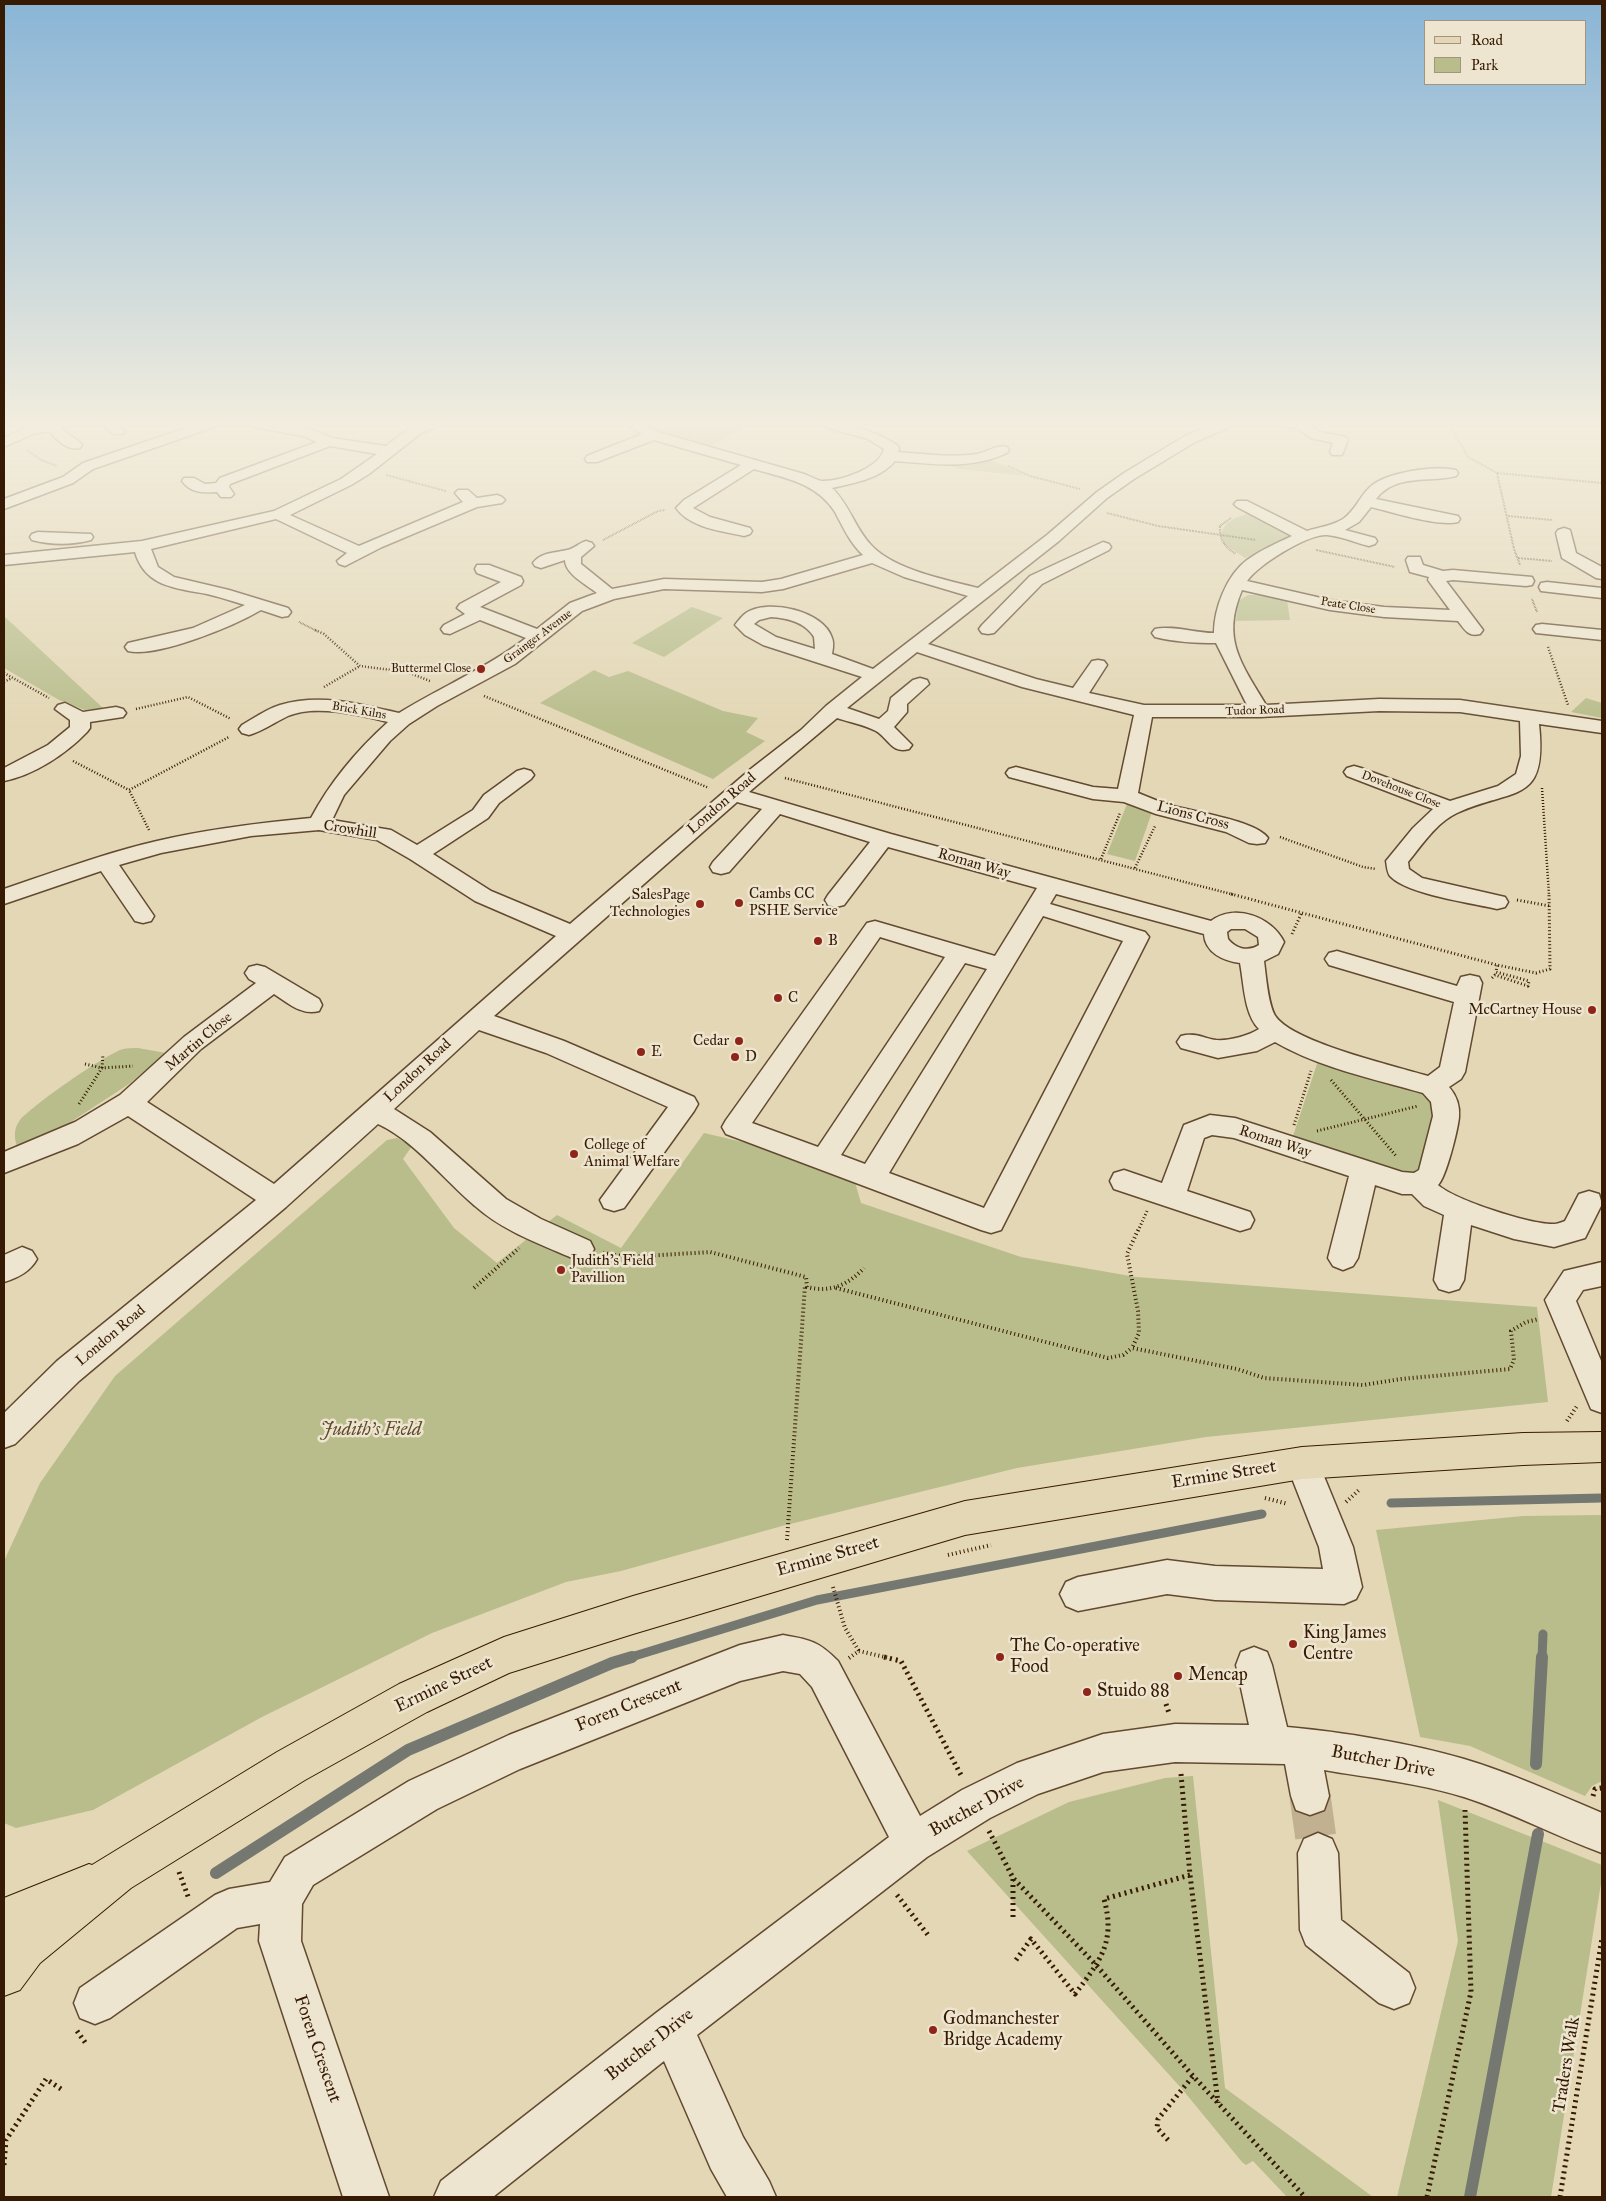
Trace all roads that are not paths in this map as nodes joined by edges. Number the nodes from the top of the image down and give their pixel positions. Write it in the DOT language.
graph roads {
  1 [pos="229,526"];
  2 [pos="296,526"];
  3 [pos="420,526"];
  4 [pos="723,526"];
  5 [pos="850,526"];
  6 [pos="1067,526"];
  7 [pos="1284,526"];
  8 [pos="1339,526"];
  9 [pos="1559,527"];
  10 [pos="1324,530"];
  11 [pos="744,531"];
  12 [pos="1305,536"];
  13 [pos="38,537"];
  14 [pos="91,537"];
  15 [pos="1053,538"];
  16 [pos="66,539"];
  17 [pos="1369,541"];
  18 [pos="142,546"];
  19 [pos="58,555"];
  20 [pos="874,556"];
  21 [pos="4,560"];
  22 [pos="1414,560"];
  23 [pos="541,562"];
  24 [pos="483,569"];
  25 [pos="1602,574"];
  26 [pos="1442,576"];
  27 [pos="1526,581"];
  28 [pos="1237,584"];
  29 [pos="1547,587"];
  30 [pos="1602,593"];
  31 [pos="982,594"];
  32 [pos="608,595"];
  33 [pos="260,604"];
  34 [pos="473,611"];
  35 [pos="282,612"];
  36 [pos="1461,616"];
  37 [pos="450,629"];
  38 [pos="988,629"];
  39 [pos="1542,629"];
  40 [pos="1474,630"];
  41 [pos="1161,634"];
  42 [pos="1602,634"];
  43 [pos="538,636"];
  44 [pos="1222,638"];
  45 [pos="916,646"];
  46 [pos="134,647"];
  47 [pos="823,656"];
  48 [pos="1098,665"];
  49 [pos="876,676"];
  50 [pos="920,684"];
  51 [pos="1077,696"];
  52 [pos="833,710"];
  53 [pos="1144,711"];
  54 [pos="1260,711"];
  55 [pos="116,713"];
  56 [pos="1529,715"];
  57 [pos="402,720"];
  58 [pos="883,727"];
  59 [pos="1602,727"];
  60 [pos="249,729"];
  61 [pos="902,745"];
  62 [pos="1354,772"];
  63 [pos="1016,773"];
  64 [pos="523,774"];
  65 [pos="4,775"];
  66 [pos="722,791"];
  67 [pos="1127,796"];
  68 [pos="776,807"];
  69 [pos="1448,809"];
  70 [pos="320,824"];
  71 [pos="1258,838"];
  72 [pos="883,839"];
  73 [pos="418,854"];
  74 [pos="106,862"];
  75 [pos="721,867"];
  76 [pos="1050,886"];
  77 [pos="4,897"];
  78 [pos="836,900"];
  79 [pos="1497,902"];
  80 [pos="1036,907"];
  81 [pos="143,916"];
  82 [pos="1216,930"];
  83 [pos="572,934"];
  84 [pos="960,954"];
  85 [pos="1251,957"];
  86 [pos="1337,959"];
  87 [pos="1002,966"];
  88 [pos="310,1005"];
  89 [pos="474,1019"];
  90 [pos="1275,1031"];
  91 [pos="1190,1042"];
  92 [pos="1438,1092"];
  93 [pos="128,1103"];
  94 [pos="375,1111"];
  95 [pos="824,1160"];
  96 [pos="4,1163"];
  97 [pos="1364,1171"];
  98 [pos="872,1177"];
  99 [pos="1124,1180"];
  100 [pos="1419,1184"];
  101 [pos="1171,1197"];
  102 [pos="276,1199"];
  103 [pos="614,1200"];
  104 [pos="1589,1202"];
  105 [pos="1459,1210"];
  106 [pos="1240,1220"];
  107 [pos="580,1249"];
  108 [pos="1343,1258"];
  109 [pos="1600,1274"];
  110 [pos="1449,1280"];
  111 [pos="1602,1399"];
  112 [pos="4,1434"];
  113 [pos="1602,1447"];
  114 [pos="1302,1463"];
  115 [pos="1078,1594"];
  116 [pos="1254,1665"];
  117 [pos="1286,1745"];
  118 [pos="1310,1796"];
  119 [pos="1597,1817"];
  120 [pos="913,1843"];
  121 [pos="1318,1853"];
  122 [pos="116,1874"];
  123 [pos="282,1900"];
  124 [pos="4,1919"];
  125 [pos="4,1974"];
  126 [pos="1394,1988"];
  127 [pos="95,2003"];
  128 [pos="671,2028"];
  129 [pos="366,2197"];
  130 [pos="457,2197"];
  131 [pos="753,2197"];
  1 -- 18 [label="street"];
  2 -- 3 [label="street"];
  4 -- 11 [label="street"];
  5 -- 20 [label="street"];
  6 -- 15 [label="street, London Road"];
  7 -- 12 [label="street"];
  8 -- 10 [label="street"];
  9 -- 25 [label="street"];
  10 -- 12 [label="street"];
  10 -- 17 [label="street"];
  12 -- 28 [label="street"];
  13 -- 16 [label="street"];
  14 -- 16 [label="street"];
  15 -- 31 [label="street, London Road"];
  15 -- 38 [label="street"];
  16 -- 19 [label="street"];
  18 -- 19 [label="street"];
  18 -- 33 [label="street"];
  19 -- 21 [label="street"];
  20 -- 31 [label="street"];
  20 -- 32 [label="street, Grainger Avenue"];
  22 -- 26 [label="street"];
  23 -- 32 [label="street"];
  24 -- 34 [label="street"];
  26 -- 27 [label="street"];
  26 -- 36 [label="street"];
  28 -- 36 [label="street, Peate Close"];
  28 -- 44 [label="street"];
  29 -- 30 [label="street"];
  31 -- 45 [label="street, London Road"];
  32 -- 43 [label="street, Grainger Avenue"];
  33 -- 35 [label="street"];
  33 -- 46 [label="street"];
  34 -- 37 [label="street"];
  34 -- 43 [label="street"];
  36 -- 40 [label="street"];
  39 -- 42 [label="street"];
  41 -- 44 [label="street"];
  43 -- 57 [label="street, Grainger Avenue"];
  44 -- 54 [label="street"];
  45 -- 49 [label="street, London Road"];
  45 -- 51 [label="street, Tudor Road"];
  47 -- 49 [label="street"];
  48 -- 51 [label="street"];
  49 -- 52 [label="street, London Road"];
  50 -- 58 [label="street"];
  51 -- 53 [label="street, Tudor Road"];
  52 -- 58 [label="street"];
  52 -- 66 [label="street, London Road"];
  53 -- 54 [label="street, Tudor Road"];
  53 -- 67 [label="street"];
  54 -- 56 [label="street, Tudor Road"];
  55 -- 65 [label="street"];
  56 -- 59 [label="street, Tudor Road"];
  56 -- 69 [label="street, Dovehouse Close"];
  57 -- 60 [label="street, Brick Kilns"];
  57 -- 70 [label="street, Grainger Avenue"];
  58 -- 61 [label="street"];
  62 -- 69 [label="street, Dovehouse Close"];
  63 -- 67 [label="street, Lions Cross"];
  64 -- 73 [label="street"];
  66 -- 68 [label="street, Roman Way"];
  66 -- 83 [label="street, London Road"];
  67 -- 71 [label="street, Lions Cross"];
  68 -- 72 [label="street, Roman Way"];
  68 -- 75 [label="street"];
  69 -- 79 [label="street, Dovehouse Close"];
  70 -- 73 [label="street, Crowhill"];
  70 -- 74 [label="street, Crowhill"];
  72 -- 76 [label="street, Roman Way"];
  72 -- 78 [label="street"];
  73 -- 83 [label="street, Crowhill"];
  74 -- 77 [label="street, Crowhill"];
  74 -- 81 [label="street"];
  76 -- 80 [label="street"];
  76 -- 82 [label="street, Roman Way"];
  80 -- 87 [label="street"];
  80 -- 98 [label="street"];
  82 -- 85 [label="street"];
  82 -- 85 [label="street"];
  83 -- 89 [label="street, London Road"];
  84 -- 87 [label="street"];
  84 -- 95 [label="street"];
  84 -- 95 [label="street"];
  85 -- 90 [label="street"];
  86 -- 92 [label="street"];
  87 -- 98 [label="street"];
  88 -- 93 [label="street, Martin Close"];
  89 -- 94 [label="street, London Road"];
  89 -- 103 [label="street"];
  90 -- 91 [label="street"];
  90 -- 92 [label="street"];
  92 -- 100 [label="street"];
  93 -- 96 [label="street, Martin Close"];
  93 -- 102 [label="street"];
  94 -- 102 [label="street, London Road"];
  94 -- 107 [label="street"];
  95 -- 98 [label="street"];
  97 -- 100 [label="street, Roman Way"];
  97 -- 101 [label="street, Roman Way"];
  97 -- 108 [label="street"];
  99 -- 101 [label="street"];
  100 -- 105 [label="street"];
  101 -- 106 [label="street"];
  102 -- 112 [label="street, London Road"];
  104 -- 105 [label="street"];
  105 -- 110 [label="street"];
  109 -- 111 [label="street"];
  113 -- 114 [label="main road, Ermine Street"];
  114 -- 115 [label="street"];
  114 -- 122 [label="main road, Ermine Street"];
  116 -- 117 [label="street"];
  117 -- 118 [label="street"];
  117 -- 119 [label="street, Butcher Drive"];
  117 -- 120 [label="street, Butcher Drive"];
  120 -- 123 [label="street, Foren Crescent"];
  120 -- 128 [label="street, Butcher Drive"];
  121 -- 126 [label="street"];
  122 -- 124 [label="main road, Ermine Street"];
  122 -- 125 [label="main road, Ermine Street"];
  123 -- 127 [label="street"];
  123 -- 129 [label="street, Foren Crescent"];
  128 -- 130 [label="street, Butcher Drive"];
  128 -- 131 [label="street"];
}
